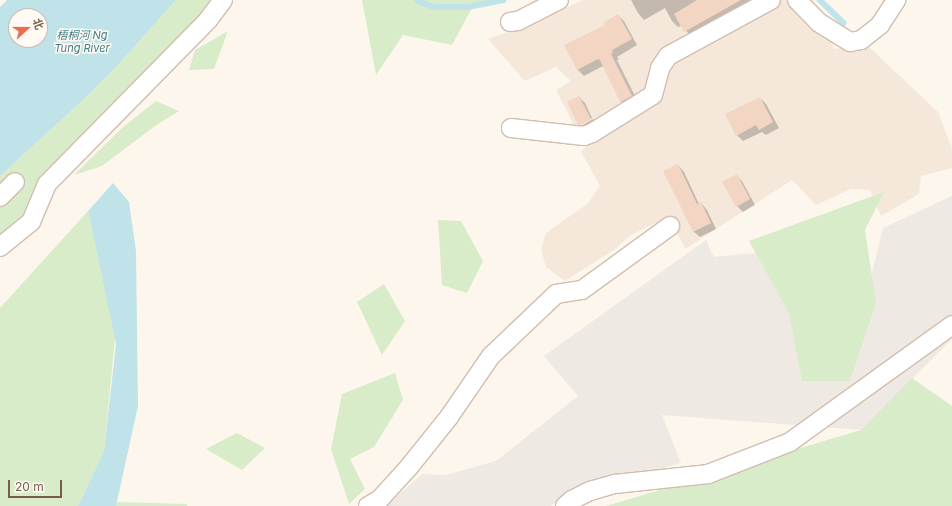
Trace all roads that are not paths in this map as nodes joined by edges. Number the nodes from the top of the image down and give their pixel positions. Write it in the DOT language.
graph roads {
  1 [pos="223,0"];
  2 [pos="559,0"];
  3 [pos="771,0"];
  4 [pos="797,0"];
  5 [pos="896,0"];
  6 [pos="510,22"];
  7 [pos="511,128"];
  8 [pos="16,182"];
  9 [pos="0,197"];
  10 [pos="670,226"];
  11 [pos="0,247"];
  12 [pos="952,325"];
  13 [pos="368,506"];
  14 [pos="565,506"];
  1 -- 11 [label="street"];
  2 -- 6 [label="street"];
  3 -- 7 [label="street"];
  4 -- 5 [label="street"];
  8 -- 9 [label="street"];
  10 -- 13 [label="street"];
  12 -- 14 [label="street"];
}
